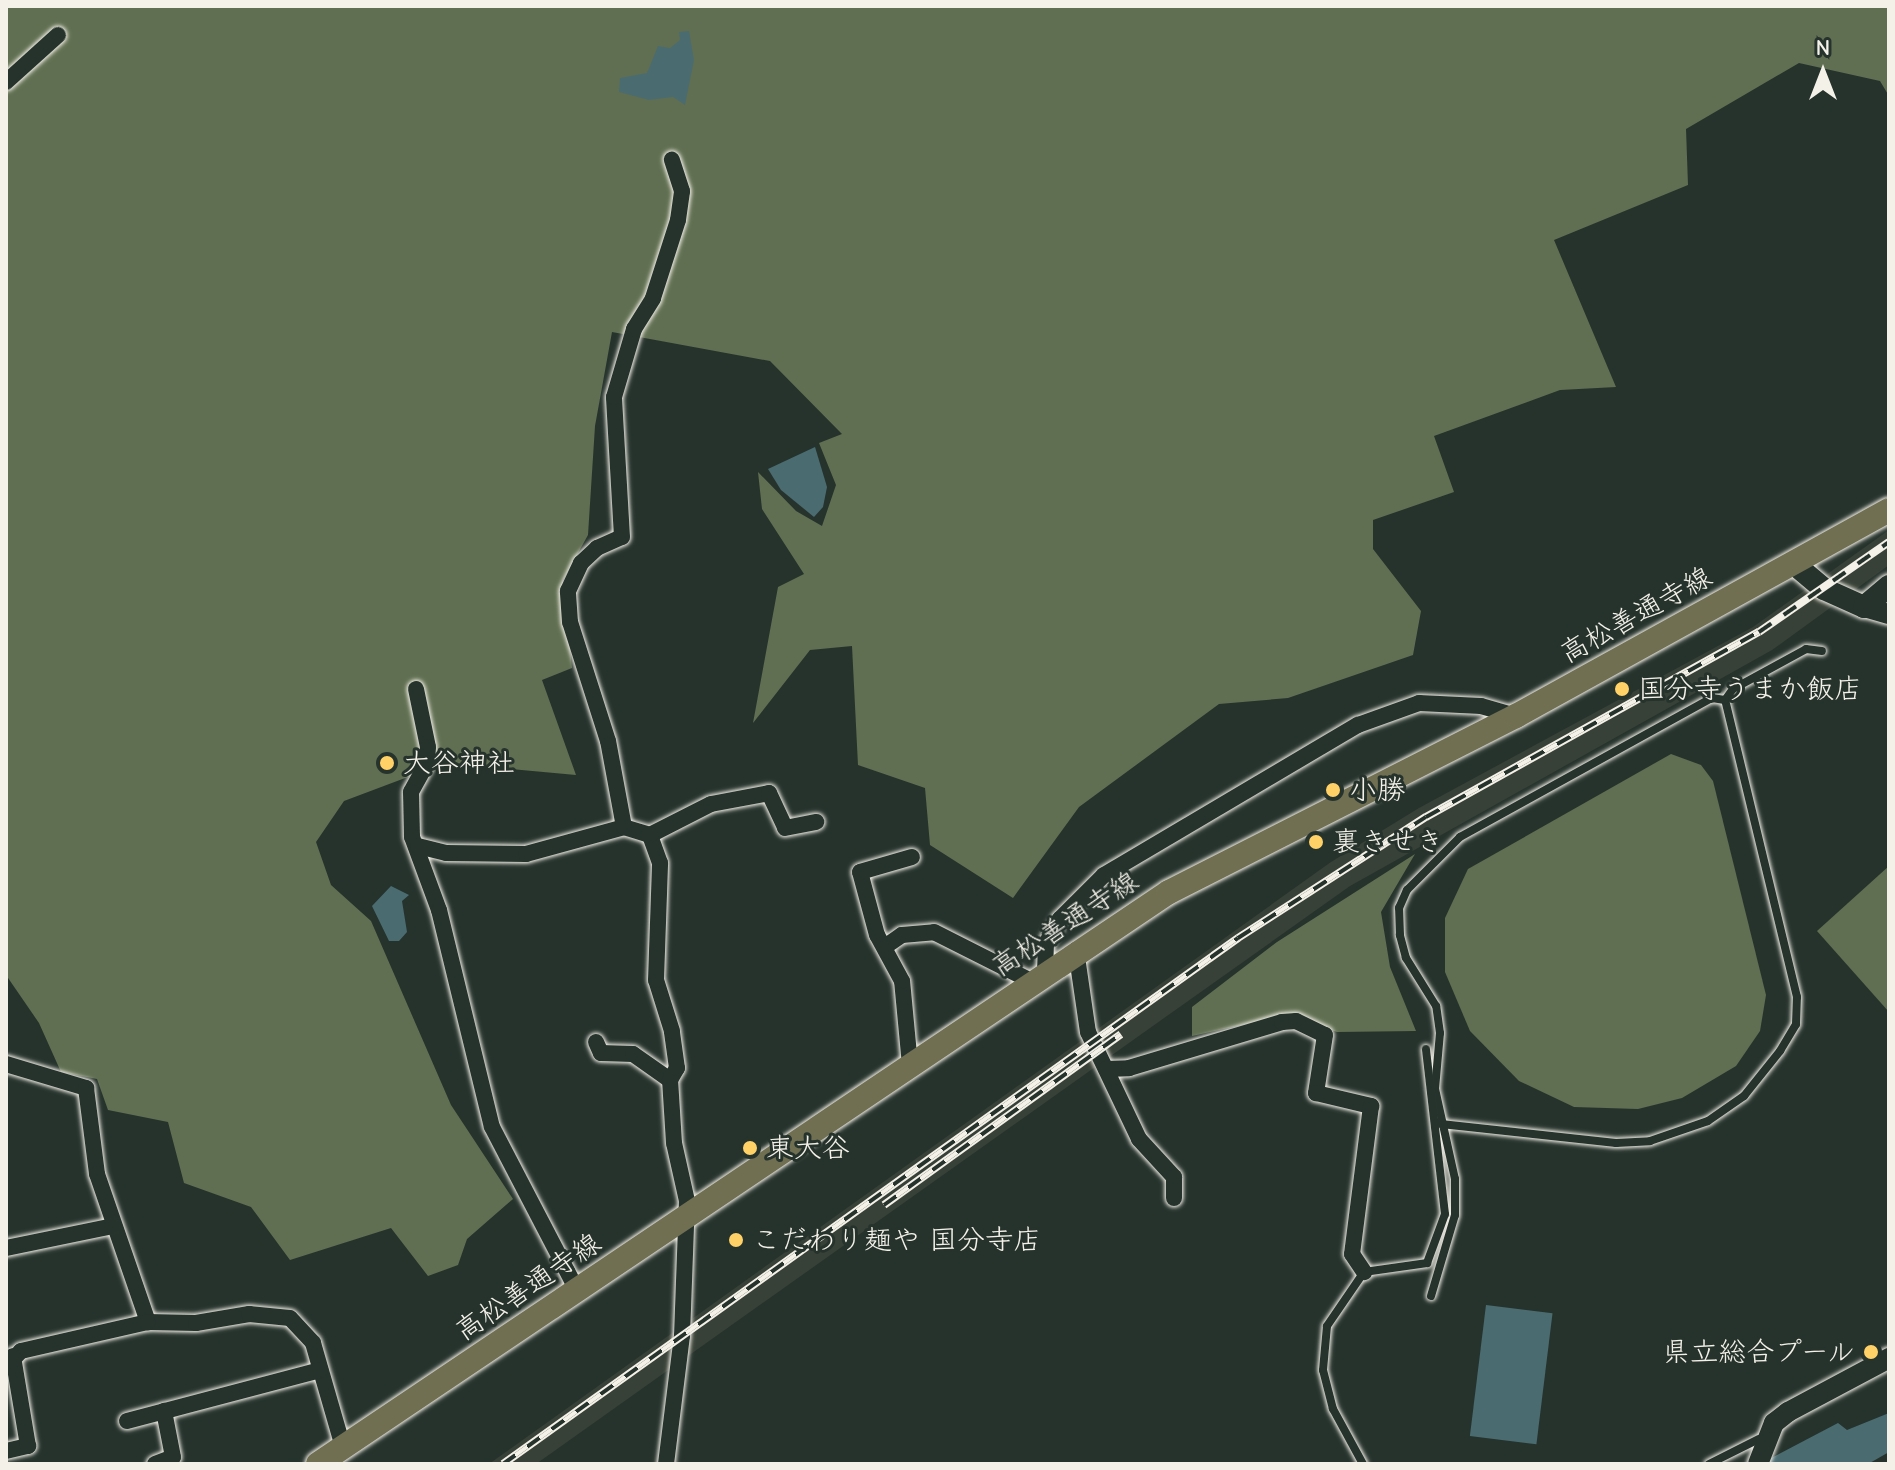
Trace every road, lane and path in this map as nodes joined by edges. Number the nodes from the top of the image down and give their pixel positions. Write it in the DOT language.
graph roads {
  1 [pos="58,35"];
  2 [pos="6,82"];
  3 [pos="672,160"];
  4 [pos="1889,510"];
  5 [pos="1793,563"];
  6 [pos="1889,586"];
  7 [pos="1864,607"];
  8 [pos="1889,614"];
  9 [pos="1822,651"];
  10 [pos="416,689"];
  11 [pos="1725,700"];
  12 [pos="1516,716"];
  13 [pos="816,822"];
  14 [pos="624,827"];
  15 [pos="650,835"];
  16 [pos="418,846"];
  17 [pos="912,857"];
  18 [pos="886,946"];
  19 [pos="1076,950"];
  20 [pos="1038,976"];
  21 [pos="596,1042"];
  22 [pos="1426,1049"];
  23 [pos="6,1064"];
  24 [pos="910,1065"];
  25 [pos="1106,1069"];
  26 [pos="670,1080"];
  27 [pos="1441,1124"];
  28 [pos="1455,1179"];
  29 [pos="1440,1183"];
  30 [pos="1174,1198"];
  31 [pos="686,1219"];
  32 [pos="113,1226"];
  33 [pos="6,1248"];
  34 [pos="1364,1272"];
  35 [pos="577,1290"];
  36 [pos="1431,1296"];
  37 [pos="148,1322"];
  38 [pos="1889,1358"];
  39 [pos="10,1362"];
  40 [pos="320,1370"];
  41 [pos="164,1411"];
  42 [pos="127,1421"];
  43 [pos="343,1447"];
  44 [pos="6,1451"];
  45 [pos="1758,1454"];
  46 [pos="155,1464"];
  47 [pos="318,1464"];
  48 [pos="666,1464"];
  49 [pos="1363,1464"];
  50 [pos="1709,1464"];
  1 -- 2 [label="street"];
  3 -- 14 [label="street"];
  4 -- 5 [label="main road, 高松善通寺線"];
  5 -- 7 [label="main road"];
  5 -- 12 [label="main road, 高松善通寺線"];
  6 -- 7 [label="main road"];
  7 -- 8 [label="street"];
  9 -- 11 [label="lane"];
  10 -- 16 [label="street"];
  11 -- 27 [label="lane"];
  11 -- 27 [label="lane"];
  12 -- 19 [label="main road, 高松善通寺線"];
  12 -- 20 [label="street"];
  13 -- 15 [label="street"];
  14 -- 15 [label="street"];
  14 -- 16 [label="street"];
  15 -- 26 [label="street"];
  16 -- 35 [label="street"];
  17 -- 18 [label="street"];
  18 -- 20 [label="street"];
  18 -- 24 [label="street"];
  19 -- 20 [label="main road, 高松善通寺線"];
  19 -- 25 [label="street"];
  20 -- 24 [label="main road, 高松善通寺線"];
  21 -- 26 [label="street"];
  22 -- 29 [label="lane"];
  23 -- 32 [label="street"];
  24 -- 31 [label="main road, 高松善通寺線"];
  25 -- 30 [label="street"];
  25 -- 34 [label="street"];
  26 -- 31 [label="street"];
  27 -- 28 [label="lane"];
  28 -- 29 [label="lane"];
  28 -- 36 [label="lane"];
  29 -- 34 [label="lane"];
  31 -- 35 [label="main road, 高松善通寺線"];
  31 -- 48 [label="street"];
  32 -- 33 [label="street"];
  32 -- 37 [label="street"];
  34 -- 49 [label="lane"];
  35 -- 43 [label="main road, 高松善通寺線"];
  37 -- 39 [label="street"];
  37 -- 40 [label="street"];
  38 -- 45 [label="street"];
  39 -- 44 [label="street"];
  40 -- 41 [label="street"];
  40 -- 43 [label="street"];
  41 -- 42 [label="street"];
  41 -- 46 [label="street"];
  43 -- 47 [label="main road, 高松善通寺線"];
  45 -- 50 [label="lane"];
}
